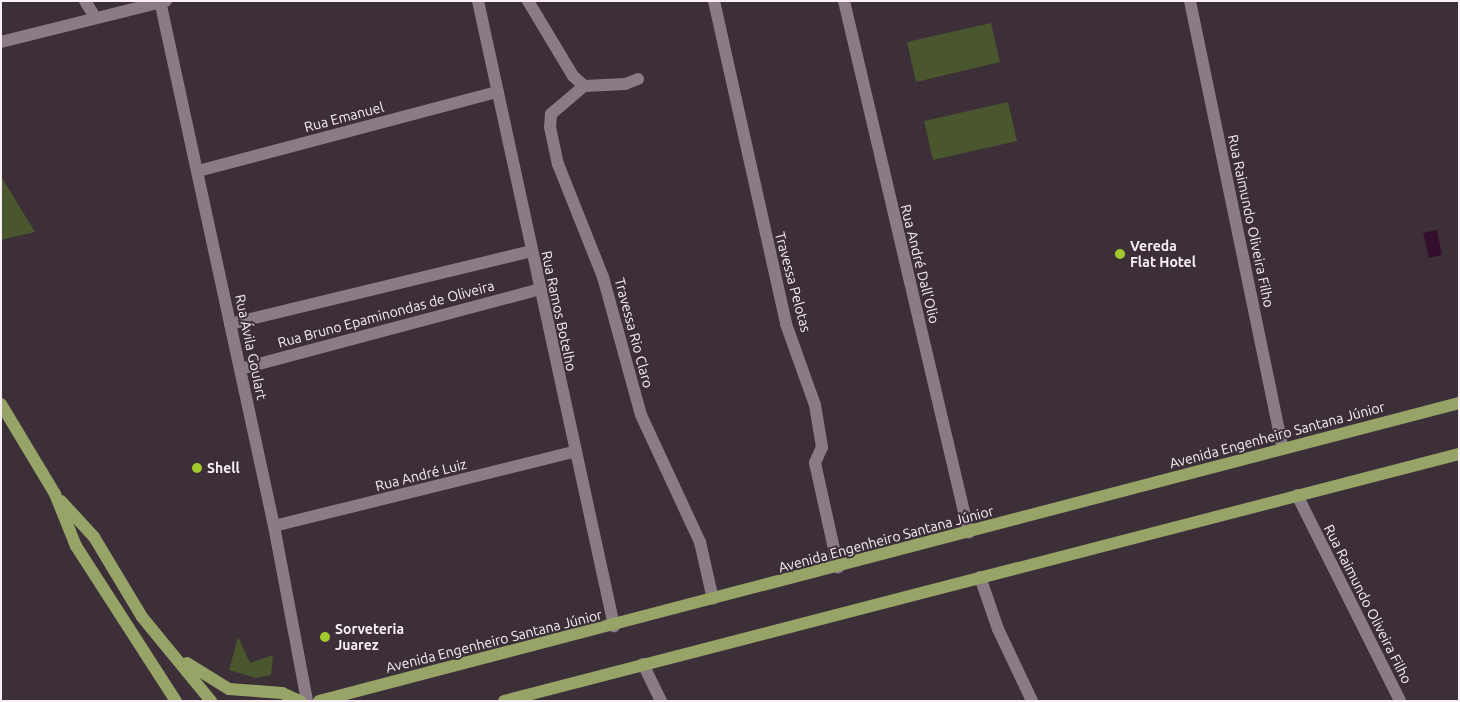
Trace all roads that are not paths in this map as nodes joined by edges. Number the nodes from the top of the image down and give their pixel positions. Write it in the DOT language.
graph roads {
  1 [pos="85,1"];
  2 [pos="478,1"];
  3 [pos="528,1"];
  4 [pos="714,1"];
  5 [pos="844,1"];
  6 [pos="1190,1"];
  7 [pos="162,2"];
  8 [pos="95,17"];
  9 [pos="1,42"];
  10 [pos="638,79"];
  11 [pos="584,86"];
  12 [pos="498,92"];
  13 [pos="198,171"];
  14 [pos="531,251"];
  15 [pos="540,289"];
  16 [pos="230,324"];
  17 [pos="240,369"];
  18 [pos="1459,403"];
  19 [pos="1,404"];
  20 [pos="1282,448"];
  21 [pos="574,452"];
  22 [pos="1459,454"];
  23 [pos="55,494"];
  24 [pos="1296,495"];
  25 [pos="274,526"];
  26 [pos="969,533"];
  27 [pos="838,567"];
  28 [pos="980,577"];
  29 [pos="713,599"];
  30 [pos="614,626"];
  31 [pos="159,639"];
  32 [pos="643,664"];
  33 [pos="176,701"];
  34 [pos="211,701"];
  35 [pos="300,701"];
  36 [pos="307,701"];
  37 [pos="320,701"];
  38 [pos="504,701"];
  39 [pos="661,701"];
  40 [pos="1032,701"];
  41 [pos="1400,701"];
  1 -- 8 [label="street"];
  2 -- 12 [label="street, Rua Ramos Botelho"];
  3 -- 11 [label="street"];
  4 -- 27 [label="street, Travessa Pelotas"];
  5 -- 26 [label="street, Rua André Dall'Olio"];
  6 -- 20 [label="street, Rua Raimundo Oliveira Filho"];
  7 -- 8 [label="street"];
  7 -- 13 [label="street, Rua Ávila Goulart"];
  8 -- 9 [label="street"];
  10 -- 11 [label="street"];
  11 -- 29 [label="street, Travessa Rio Claro"];
  12 -- 13 [label="street, Rua Emanuel"];
  12 -- 14 [label="street, Rua Ramos Botelho"];
  13 -- 16 [label="street, Rua Ávila Goulart"];
  14 -- 15 [label="street, Rua Ramos Botelho"];
  14 -- 16 [label="street, Rua Bruno Epaminondas de Oliveira"];
  15 -- 17 [label="street, Rua Bruno Epaminondas de Oliveira"];
  15 -- 21 [label="street, Rua Ramos Botelho"];
  16 -- 17 [label="street, Rua Ávila Goulart"];
  17 -- 25 [label="street, Rua Ávila Goulart"];
  18 -- 20 [label="main road, Avenida Engenheiro Santana Júnior"];
  19 -- 23 [label="main road"];
  20 -- 26 [label="main road, Avenida Engenheiro Santana Júnior"];
  21 -- 25 [label="street, Rua André Luiz"];
  21 -- 30 [label="street, Rua Ramos Botelho"];
  22 -- 24 [label="main road"];
  23 -- 31 [label="main road"];
  23 -- 33 [label="main road"];
  24 -- 28 [label="main road"];
  24 -- 41 [label="street, Rua Raimundo Oliveira Filho"];
  25 -- 36 [label="street, Rua Ávila Goulart"];
  26 -- 27 [label="main road, Avenida Engenheiro Santana Júnior"];
  27 -- 29 [label="main road, Avenida Engenheiro Santana Júnior"];
  28 -- 32 [label="main road"];
  28 -- 40 [label="street"];
  29 -- 30 [label="main road, Avenida Engenheiro Santana Júnior"];
  30 -- 37 [label="main road, Avenida Engenheiro Santana Júnior"];
  31 -- 34 [label="main road"];
  31 -- 35 [label="main road"];
  32 -- 38 [label="main road"];
  32 -- 39 [label="street"];
}
